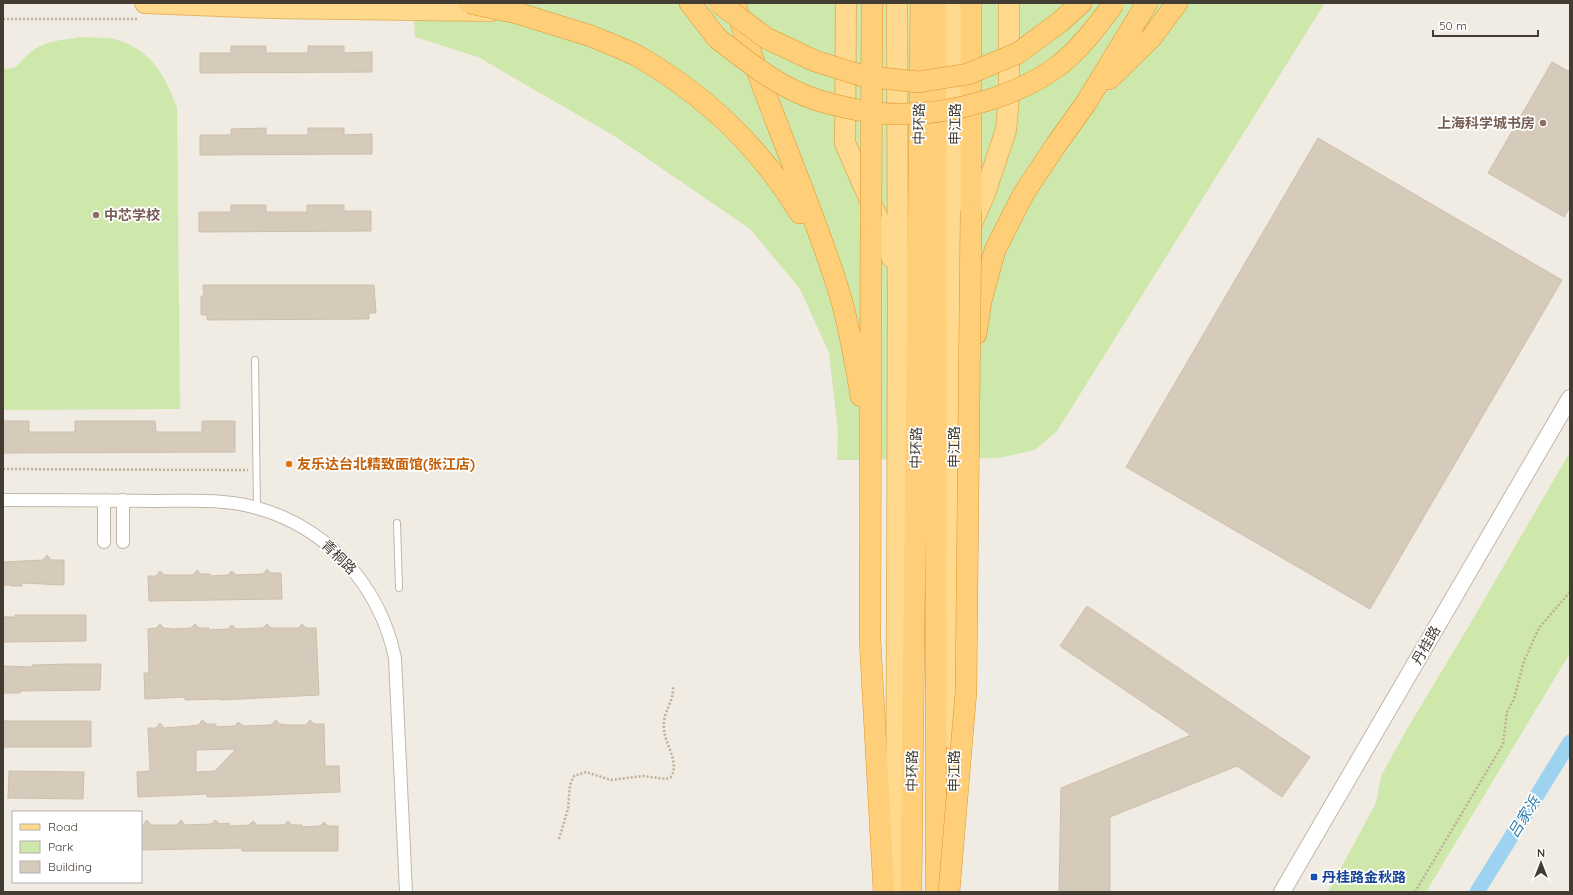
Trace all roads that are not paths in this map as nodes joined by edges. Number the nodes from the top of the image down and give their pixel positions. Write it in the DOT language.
graph roads {
  1 [pos="145,3"];
  2 [pos="469,3"];
  3 [pos="518,3"];
  4 [pos="690,3"];
  5 [pos="719,3"];
  6 [pos="735,3"];
  7 [pos="846,3"];
  8 [pos="872,3"];
  9 [pos="897,3"];
  10 [pos="921,3"];
  11 [pos="936,3"];
  12 [pos="954,3"];
  13 [pos="971,3"];
  14 [pos="1009,3"];
  15 [pos="1081,3"];
  16 [pos="1114,3"];
  17 [pos="1147,3"];
  18 [pos="1177,3"];
  19 [pos="1086,103"];
  20 [pos="826,255"];
  21 [pos="954,265"];
  22 [pos="898,310"];
  23 [pos="255,360"];
  24 [pos="970,374"];
  25 [pos="1570,398"];
  26 [pos="1570,412"];
  27 [pos="870,460"];
  28 [pos="3,500"];
  29 [pos="104,500"];
  30 [pos="123,500"];
  31 [pos="257,508"];
  32 [pos="396,523"];
  33 [pos="104,542"];
  34 [pos="123,542"];
  35 [pos="398,588"];
  36 [pos="406,892"];
  37 [pos="884,892"];
  38 [pos="896,892"];
  39 [pos="910,892"];
  40 [pos="936,892"];
  41 [pos="949,892"];
  42 [pos="954,892"];
  43 [pos="1282,892"];
  44 [pos="1291,892"];
  1 -- 3 [label="main road"];
  2 -- 20 [label="highway, bridge"];
  4 -- 16 [label="highway, bridge"];
  5 -- 15 [label="highway, bridge"];
  6 -- 20 [label="highway, bridge"];
  7 -- 22 [label="main road"];
  8 -- 27 [label="highway, bridge"];
  9 -- 22 [label="main road"];
  10 -- 39 [label="highway, 中环路, bridge"];
  11 -- 40 [label="highway, 中环路, bridge"];
  12 -- 21 [label="main road, 申江路"];
  13 -- 24 [label="highway, bridge"];
  14 -- 21 [label="main road"];
  17 -- 19 [label="highway"];
  18 -- 19 [label="highway"];
  19 -- 24 [label="highway, bridge"];
  20 -- 27 [label="highway"];
  21 -- 42 [label="main road, 申江路"];
  22 -- 38 [label="main road"];
  23 -- 31 [label="lane"];
  24 -- 41 [label="highway, bridge"];
  25 -- 43 [label="street, 丹桂路"];
  26 -- 44 [label="street, 丹桂路"];
  27 -- 37 [label="highway"];
  28 -- 29 [label="street, 青桐路"];
  29 -- 30 [label="street, 青桐路"];
  29 -- 33 [label="street"];
  30 -- 31 [label="street, 青桐路"];
  30 -- 34 [label="street"];
  31 -- 36 [label="street, 青桐路"];
  32 -- 35 [label="lane"];
}
